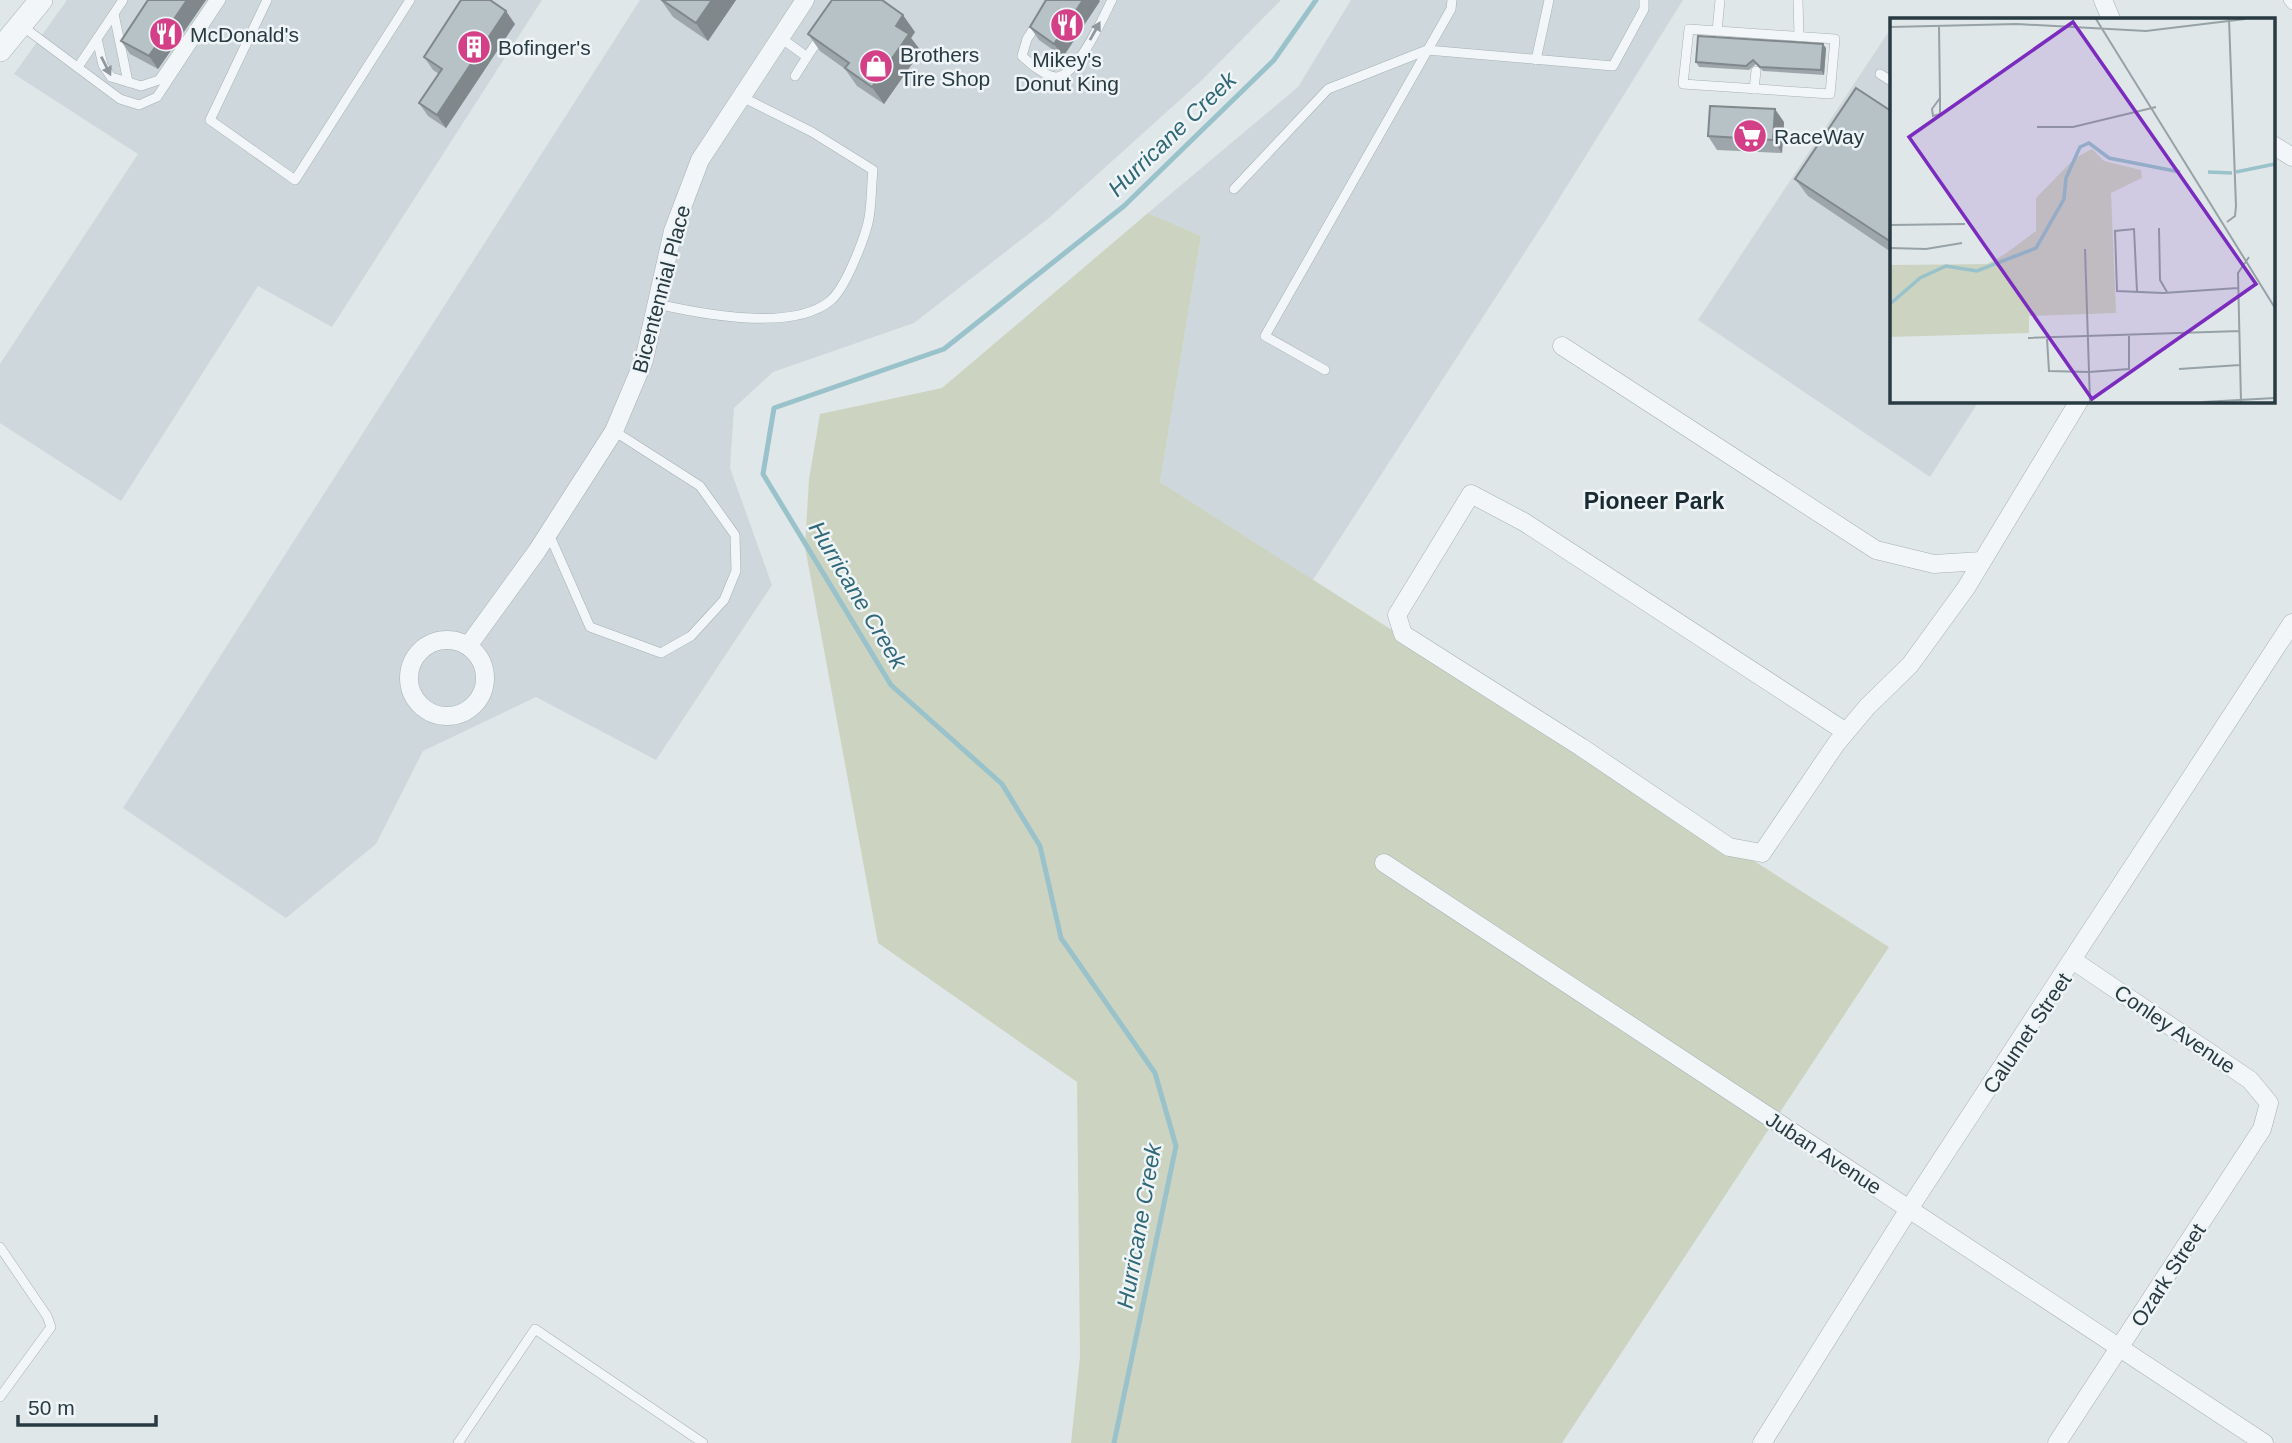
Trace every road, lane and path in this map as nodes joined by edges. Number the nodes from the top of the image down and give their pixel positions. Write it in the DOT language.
graph roads {
  1 [pos="123,0"];
  2 [pos="214,0"];
  3 [pos="221,0"];
  4 [pos="267,0"];
  5 [pos="410,0"];
  6 [pos="805,0"];
  7 [pos="1112,0"];
  8 [pos="1452,0"];
  9 [pos="1549,0"];
  10 [pos="1644,0"];
  11 [pos="1720,0"];
  12 [pos="1798,0"];
  13 [pos="2103,0"];
  14 [pos="2288,0"];
  15 [pos="2292,5"];
  16 [pos="30,8"];
  17 [pos="1045,10"];
  18 [pos="114,14"];
  19 [pos="2111,18"];
  20 [pos="1717,31"];
  21 [pos="1799,36"];
  22 [pos="781,38"];
  23 [pos="97,39"];
  24 [pos="819,39"];
  25 [pos="0,50"];
  26 [pos="1427,50"];
  27 [pos="807,57"];
  28 [pos="1536,60"];
  29 [pos="78,68"];
  30 [pos="1756,71"];
  31 [pos="1880,74"];
  32 [pos="795,76"];
  33 [pos="1890,80"];
  34 [pos="128,82"];
  35 [pos="1754,89"];
  36 [pos="742,97"];
  37 [pos="2274,146"];
  38 [pos="2292,158"];
  39 [pos="1234,189"];
  40 [pos="657,304"];
  41 [pos="1562,346"];
  42 [pos="1325,369"];
  43 [pos="2078,402"];
  44 [pos="614,430"];
  45 [pos="548,534"];
  46 [pos="1982,561"];
  47 [pos="2292,623"];
  48 [pos="468,646"];
  49 [pos="1846,732"];
  50 [pos="1384,863"];
  51 [pos="2074,961"];
  52 [pos="2269,1103"];
  53 [pos="1909,1209"];
  54 [pos="0,1247"];
  55 [pos="2122,1347"];
  56 [pos="0,1397"];
  57 [pos="458,1443"];
  58 [pos="703,1443"];
  59 [pos="1762,1443"];
  60 [pos="2057,1443"];
  61 [pos="2264,1443"];
  1 -- 18 [label="lane"];
  2 -- 34 [label="lane"];
  3 -- 29 [label="lane"];
  4 -- 5 [label="lane"];
  6 -- 22 [label="street, Bicentennial Place"];
  17 -- 7 [label="lane, one-way"];
  8 -- 26 [label="lane"];
  9 -- 28 [label="lane"];
  10 -- 28 [label="lane"];
  11 -- 20 [label="lane"];
  12 -- 21 [label="lane"];
  13 -- 19 [label="street"];
  14 -- 15 [label="lane"];
  16 -- 25 [label="street"];
  16 -- 29 [label="lane"];
  18 -- 23 [label="lane"];
  18 -- 34 [label="lane"];
  20 -- 21 [label="lane"];
  20 -- 35 [label="lane"];
  21 -- 35 [label="lane"];
  22 -- 27 [label="lane"];
  22 -- 36 [label="street, Bicentennial Place"];
  23 -- 29 [label="lane"];
  23 -- 34 [label="lane, one-way"];
  24 -- 27 [label="lane"];
  26 -- 28 [label="lane"];
  26 -- 39 [label="lane"];
  26 -- 42 [label="lane"];
  27 -- 32 [label="lane"];
  30 -- 35 [label="lane"];
  31 -- 33 [label="lane"];
  36 -- 40 [label="street, Bicentennial Place"];
  36 -- 40 [label="lane"];
  37 -- 38 [label="street"];
  40 -- 44 [label="street, Bicentennial Place"];
  41 -- 46 [label="street"];
  43 -- 46 [label="street"];
  44 -- 45 [label="street, Bicentennial Place"];
  44 -- 45 [label="lane"];
  45 -- 48 [label="street, Bicentennial Place"];
  46 -- 49 [label="street"];
  47 -- 51 [label="street, Calumet Street"];
  48 -- 48 [label="street"];
  49 -- 49 [label="street"];
  50 -- 53 [label="street, Juban Avenue"];
  51 -- 52 [label="street, Conley Avenue"];
  51 -- 53 [label="street, Calumet Street"];
  52 -- 55 [label="street, Ozark Street"];
  53 -- 55 [label="street, Juban Avenue"];
  53 -- 59 [label="street, Calumet Street"];
  54 -- 56 [label="lane"];
  55 -- 60 [label="street, Ozark Street"];
  55 -- 61 [label="street, Juban Avenue"];
  57 -- 58 [label="lane"];
}
